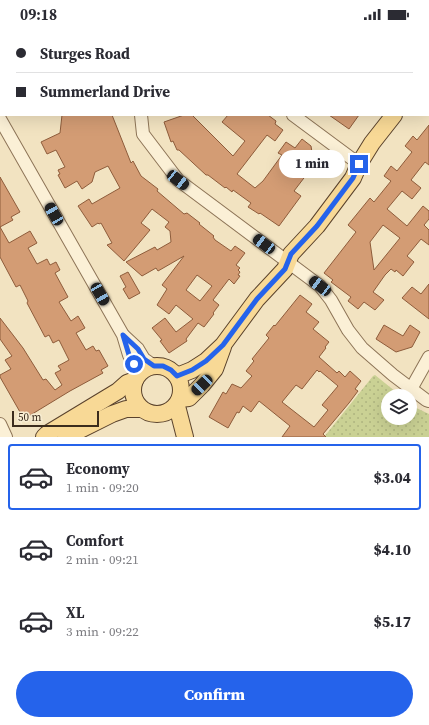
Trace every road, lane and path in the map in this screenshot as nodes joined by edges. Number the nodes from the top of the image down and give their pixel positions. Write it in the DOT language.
graph roads {
  1 [pos="141,116"];
  2 [pos="294,116"];
  3 [pos="393,116"];
  4 [pos="0,119"];
  5 [pos="359,164"];
  6 [pos="288,261"];
  7 [pos="123,335"];
  8 [pos="223,345"];
  9 [pos="429,357"];
  10 [pos="154,366"];
  11 [pos="177,376"];
  12 [pos="137,377"];
  13 [pos="411,389"];
  14 [pos="417,393"];
  15 [pos="429,401"];
  16 [pos="174,406"];
  17 [pos="141,409"];
  18 [pos="0,424"];
  19 [pos="6,437"];
  20 [pos="44,437"];
  21 [pos="66,437"];
  22 [pos="180,437"];
  23 [pos="185,437"];
  1 -- 6 [label="street"];
  2 -- 5 [label="street"];
  3 -- 5 [label="main road"];
  4 -- 7 [label="street"];
  5 -- 6 [label="main road"];
  6 -- 8 [label="main road"];
  6 -- 13 [label="street"];
  7 -- 10 [label="street"];
  7 -- 12 [label="street"];
  8 -- 11 [label="main road"];
  8 -- 16 [label="main road"];
  9 -- 13 [label="street"];
  10 -- 11 [label="main road"];
  10 -- 12 [label="main road"];
  11 -- 16 [label="main road"];
  12 -- 17 [label="main road"];
  12 -- 20 [label="main road"];
  14 -- 15 [label="street"];
  16 -- 17 [label="main road"];
  16 -- 22 [label="main road"];
  16 -- 23 [label="main road"];
  17 -- 21 [label="main road"];
  18 -- 19 [label="street"];
}
